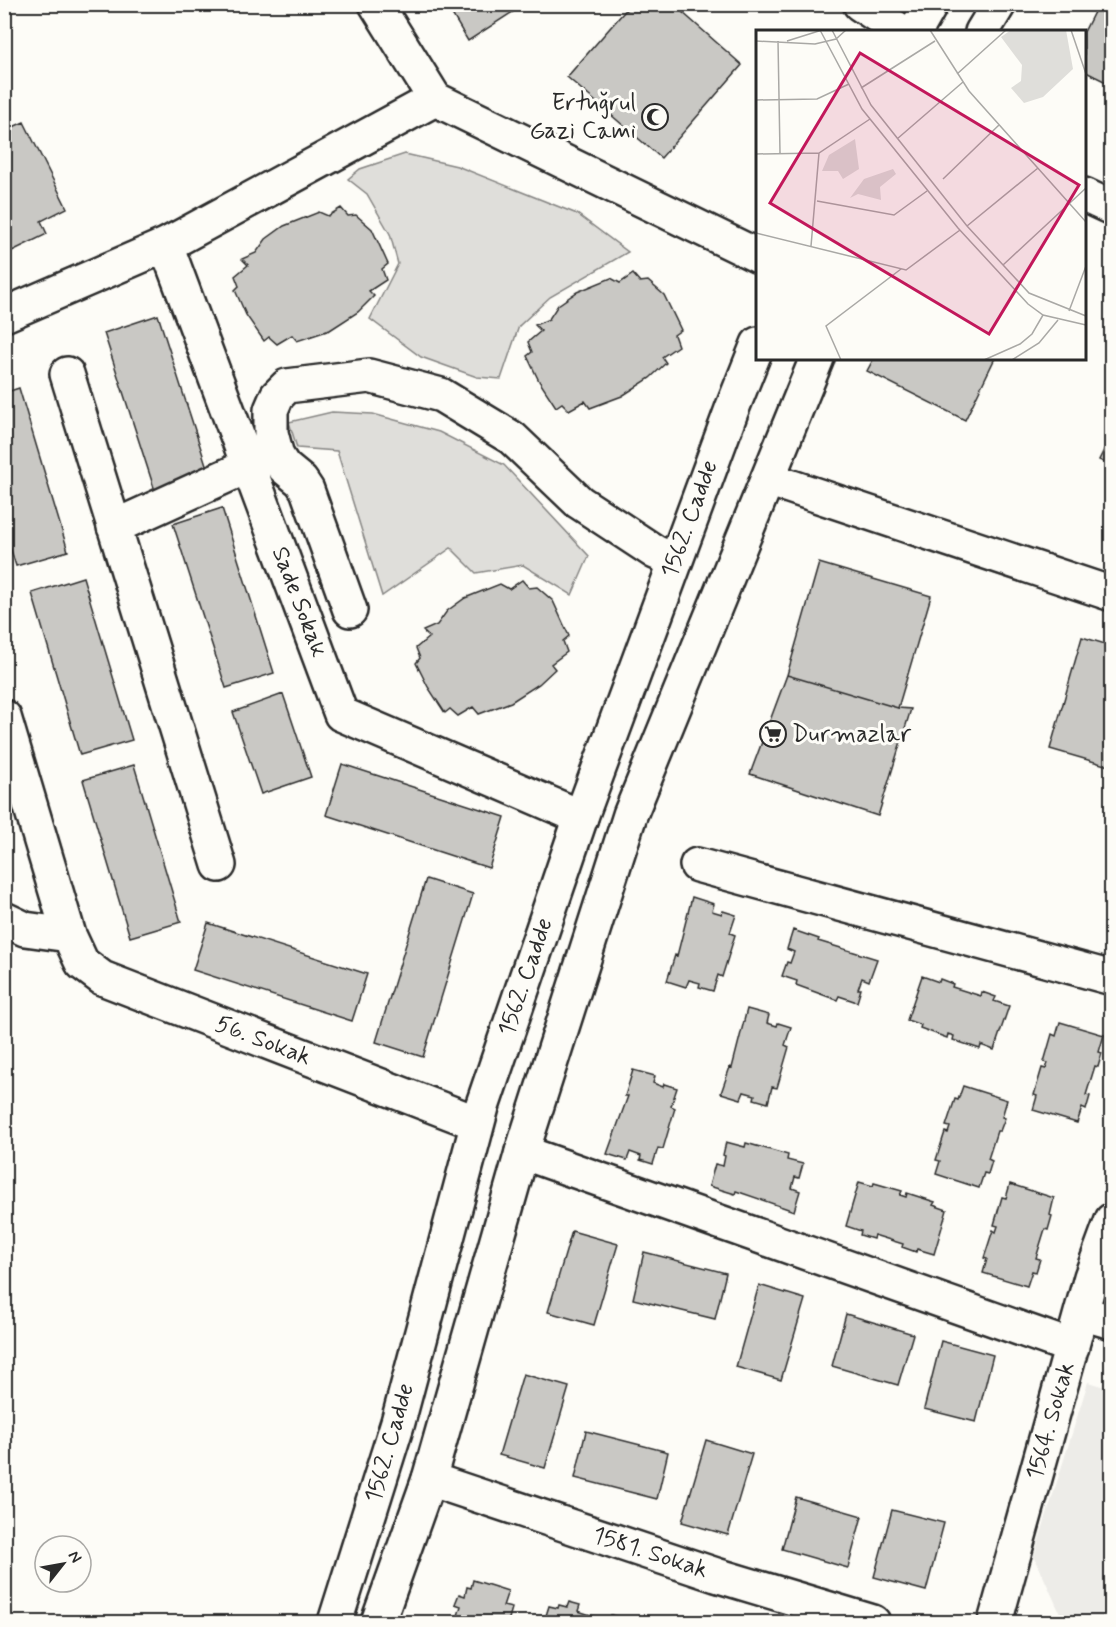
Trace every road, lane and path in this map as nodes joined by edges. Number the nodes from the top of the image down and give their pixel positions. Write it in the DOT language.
graph roads {
  1 [pos="376,4"];
  2 [pos="860,4"];
  3 [pos="931,4"];
  4 [pos="999,4"];
  5 [pos="899,30"];
  6 [pos="916,30"];
  7 [pos="983,30"];
  8 [pos="435,99"];
  9 [pos="1086,196"];
  10 [pos="1112,208"];
  11 [pos="166,245"];
  12 [pos="756,255"];
  13 [pos="4,315"];
  14 [pos="756,349"];
  15 [pos="816,360"];
  16 [pos="67,374"];
  17 [pos="248,466"];
  18 [pos="768,479"];
  19 [pos="114,527"];
  20 [pos="675,561"];
  21 [pos="1112,594"];
  22 [pos="350,610"];
  23 [pos="4,717"];
  24 [pos="581,817"];
  25 [pos="219,865"];
  26 [pos="697,865"];
  27 [pos="4,919"];
  28 [pos="69,936"];
  29 [pos="1112,978"];
  30 [pos="477,1123"];
  31 [pos="522,1152"];
  32 [pos="1112,1220"];
  33 [pos="1096,1318"];
  34 [pos="1072,1347"];
  35 [pos="429,1479"];
  36 [pos="335,1623"];
  37 [pos="378,1623"];
  38 [pos="873,1623"];
  39 [pos="994,1623"];
  1 -- 8 [label="street"];
  2 -- 5 [label="street"];
  3 -- 6 [label="street"];
  4 -- 7 [label="street"];
  8 -- 11 [label="street"];
  8 -- 12 [label="street"];
  9 -- 10 [label="street"];
  11 -- 13 [label="street"];
  11 -- 17 [label="street, Sade Sokak"];
  14 -- 20 [label="street, 1562. Cadde"];
  15 -- 18 [label="street, 1562. Cadde"];
  16 -- 19 [label="street"];
  17 -- 19 [label="street"];
  17 -- 24 [label="street, Sade Sokak"];
  18 -- 21 [label="street"];
  18 -- 31 [label="street, 1562. Cadde"];
  19 -- 25 [label="street"];
  20 -- 22 [label="street"];
  20 -- 24 [label="street, 1562. Cadde"];
  23 -- 28 [label="street, 56. Sokak"];
  24 -- 30 [label="street, 1562. Cadde"];
  26 -- 29 [label="street"];
  27 -- 28 [label="street"];
  28 -- 30 [label="street, 56. Sokak"];
  30 -- 36 [label="street, 1562. Cadde"];
  31 -- 34 [label="street"];
  31 -- 35 [label="street, 1562. Cadde"];
  32 -- 33 [label="street, 1564. Sokak"];
  33 -- 34 [label="street, 1564. Sokak"];
  34 -- 39 [label="street, 1564. Sokak"];
  35 -- 37 [label="street, 1562. Cadde"];
  35 -- 38 [label="street, 1581. Sokak"];
}
